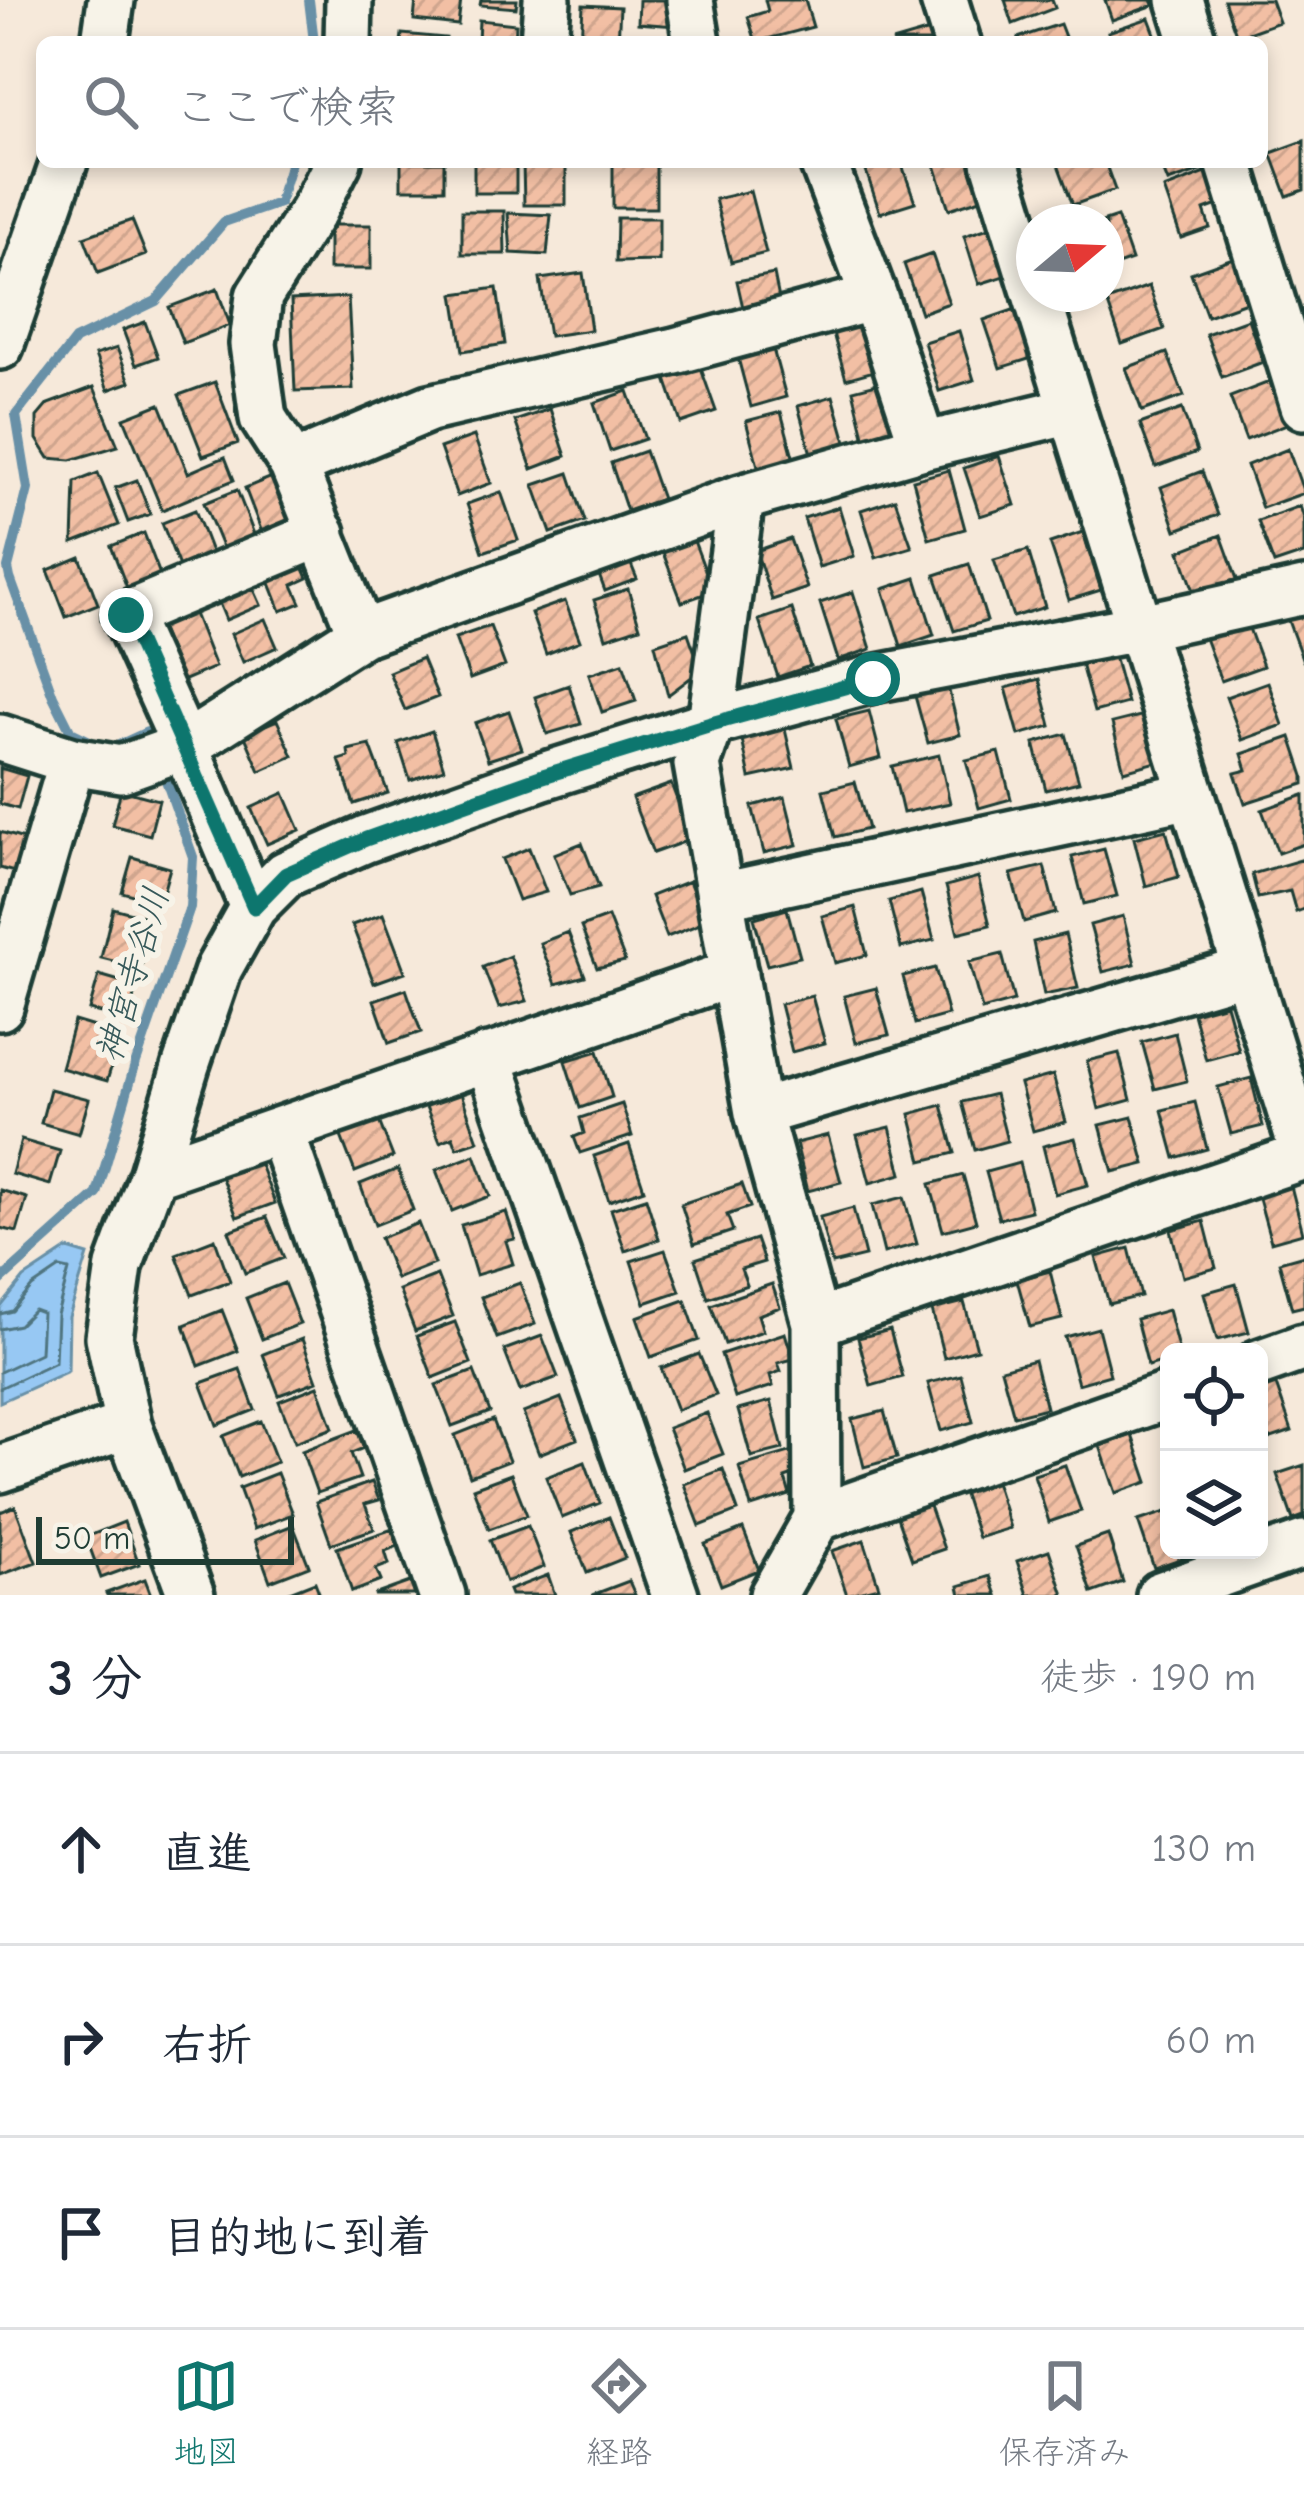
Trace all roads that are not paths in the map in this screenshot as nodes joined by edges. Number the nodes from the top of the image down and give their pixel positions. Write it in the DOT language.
graph roads {
  1 [pos="111,0"];
  2 [pos="349,0"];
  3 [pos="547,0"];
  4 [pos="690,0"];
  5 [pos="944,0"];
  6 [pos="1180,0"];
  7 [pos="106,36"];
  8 [pos="349,36"];
  9 [pos="544,36"];
  10 [pos="696,36"];
  11 [pos="955,36"];
  12 [pos="1190,36"];
  13 [pos="62,168"];
  14 [pos="335,168"];
  15 [pos="825,168"];
  16 [pos="997,168"];
  17 [pos="1231,168"];
  18 [pos="1016,230"];
  19 [pos="874,298"];
  20 [pos="1042,312"];
  21 [pos="0,346"];
  22 [pos="1304,406"];
  23 [pos="1072,410"];
  24 [pos="923,446"];
  25 [pos="292,465"];
  26 [pos="741,498"];
  27 [pos="322,532"];
  28 [pos="1304,591"];
  29 [pos="1138,628"];
  30 [pos="361,634"];
  31 [pos="711,724"];
  32 [pos="0,738"];
  33 [pos="182,747"];
  34 [pos="72,761"];
  35 [pos="1191,795"];
  36 [pos="721,896"];
  37 [pos="254,907"];
  38 [pos="1246,970"];
  39 [pos="734,973"];
  40 [pos="0,1007"];
  41 [pos="488,1057"];
  42 [pos="758,1113"];
  43 [pos="280,1132"];
  44 [pos="1304,1156"];
  45 [pos="153,1174"];
  46 [pos="816,1323"];
  47 [pos="1304,1347"];
  48 [pos="1268,1360"];
  49 [pos="1160,1397"];
  50 [pos="128,1425"];
  51 [pos="0,1469"];
  52 [pos="817,1518"];
  53 [pos="1304,1544"];
  54 [pos="191,1595"];
  55 [pos="442,1595"];
  56 [pos="675,1595"];
  57 [pos="772,1595"];
  58 [pos="1160,1595"];
  1 -- 7 [label="street"];
  2 -- 8 [label="street"];
  3 -- 9 [label="street"];
  4 -- 10 [label="street"];
  5 -- 11 [label="street"];
  6 -- 12 [label="street"];
  13 -- 21 [label="street"];
  14 -- 25 [label="street"];
  15 -- 19 [label="street"];
  16 -- 18 [label="street"];
  17 -- 22 [label="street"];
  19 -- 24 [label="street"];
  19 -- 25 [label="street"];
  20 -- 23 [label="street"];
  23 -- 24 [label="street"];
  23 -- 29 [label="street"];
  24 -- 26 [label="street"];
  25 -- 27 [label="street"];
  26 -- 30 [label="street"];
  26 -- 31 [label="street"];
  27 -- 30 [label="street"];
  27 -- 33 [label="street"];
  28 -- 29 [label="street"];
  29 -- 31 [label="street"];
  29 -- 35 [label="street"];
  30 -- 33 [label="street"];
  31 -- 36 [label="street"];
  31 -- 37 [label="street"];
  32 -- 34 [label="street"];
  33 -- 34 [label="street"];
  33 -- 37 [label="street"];
  34 -- 40 [label="street"];
  35 -- 36 [label="street"];
  35 -- 38 [label="street"];
  36 -- 39 [label="street"];
  37 -- 45 [label="street"];
  38 -- 42 [label="street"];
  38 -- 44 [label="street"];
  39 -- 41 [label="street"];
  39 -- 42 [label="street"];
  41 -- 43 [label="street"];
  41 -- 56 [label="street"];
  42 -- 46 [label="street"];
  43 -- 45 [label="street"];
  43 -- 55 [label="street"];
  44 -- 46 [label="street"];
  45 -- 50 [label="street"];
  46 -- 52 [label="street"];
  47 -- 48 [label="street"];
  49 -- 52 [label="street"];
  50 -- 51 [label="street"];
  50 -- 54 [label="street"];
  52 -- 57 [label="street"];
  53 -- 58 [label="street"];
}
